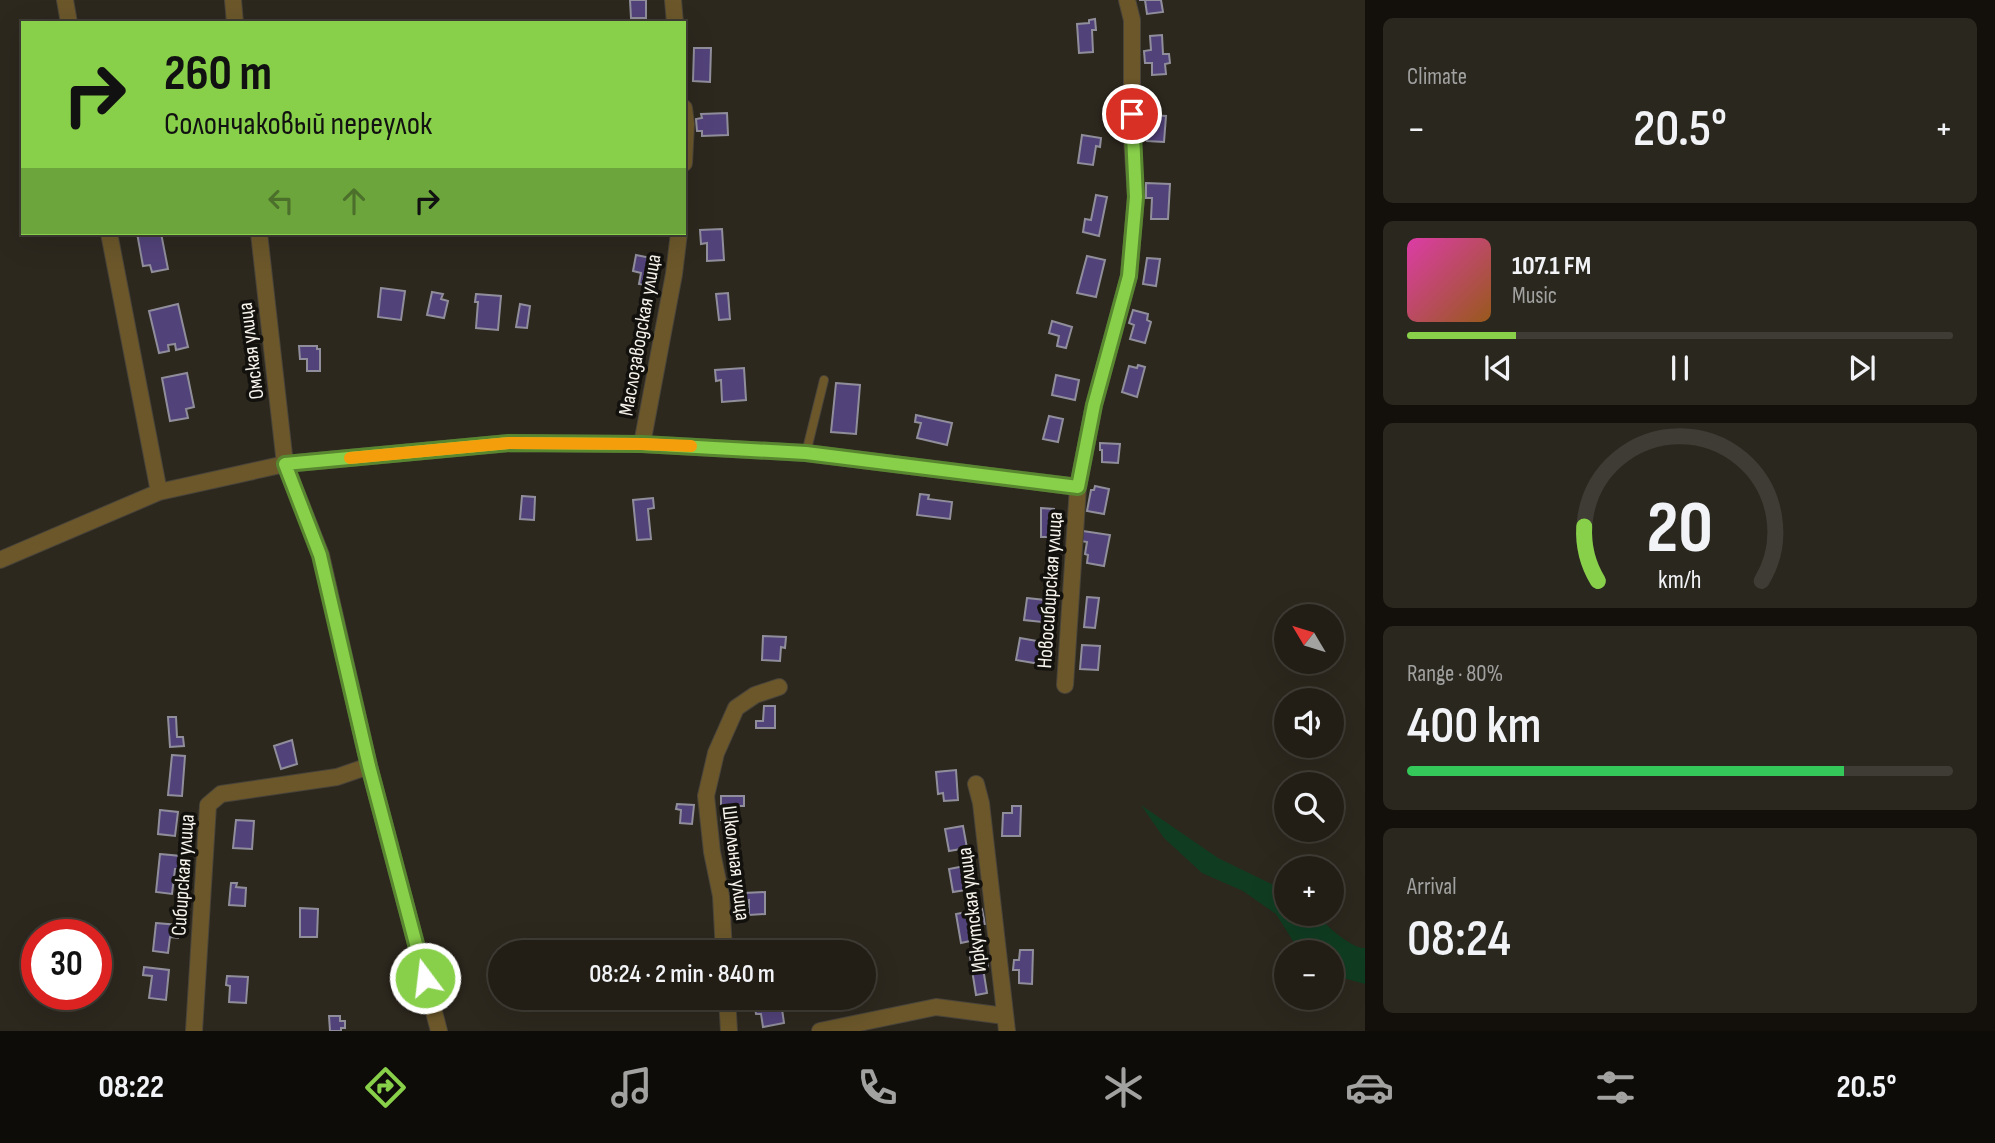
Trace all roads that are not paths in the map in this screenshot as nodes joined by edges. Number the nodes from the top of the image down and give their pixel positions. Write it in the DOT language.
graph roads {
  1 [pos="65,0"];
  2 [pos="233,0"];
  3 [pos="673,0"];
  4 [pos="1127,0"];
  5 [pos="69,21"];
  6 [pos="234,21"];
  7 [pos="675,21"];
  8 [pos="109,235"];
  9 [pos="259,235"];
  10 [pos="679,235"];
  11 [pos="824,380"];
  12 [pos="642,444"];
  13 [pos="806,453"];
  14 [pos="285,464"];
  15 [pos="1078,487"];
  16 [pos="159,492"];
  17 [pos="0,560"];
  18 [pos="1065,685"];
  19 [pos="779,687"];
  20 [pos="369,766"];
  21 [pos="976,784"];
  22 [pos="723,940"];
  23 [pos="728,1010"];
  24 [pos="1006,1023"];
  25 [pos="194,1031"];
  26 [pos="439,1031"];
  27 [pos="729,1031"];
  28 [pos="820,1031"];
  1 -- 5 [label="street"];
  2 -- 6 [label="street"];
  3 -- 7 [label="street"];
  4 -- 15 [label="street, Новосибирская улица"];
  8 -- 16 [label="street"];
  9 -- 14 [label="street, Омская улица"];
  10 -- 12 [label="street, Маслозаводская улица"];
  11 -- 13 [label="lane"];
  12 -- 13 [label="street"];
  12 -- 14 [label="street"];
  13 -- 15 [label="street"];
  14 -- 16 [label="street"];
  14 -- 20 [label="street"];
  15 -- 18 [label="street, Новосибирская улица"];
  16 -- 17 [label="street"];
  19 -- 22 [label="street, Школьная улица"];
  20 -- 25 [label="street, Сибирская улица"];
  20 -- 26 [label="street"];
  21 -- 24 [label="street, Иркутская улица"];
  23 -- 27 [label="street"];
  24 -- 28 [label="street"];
}
